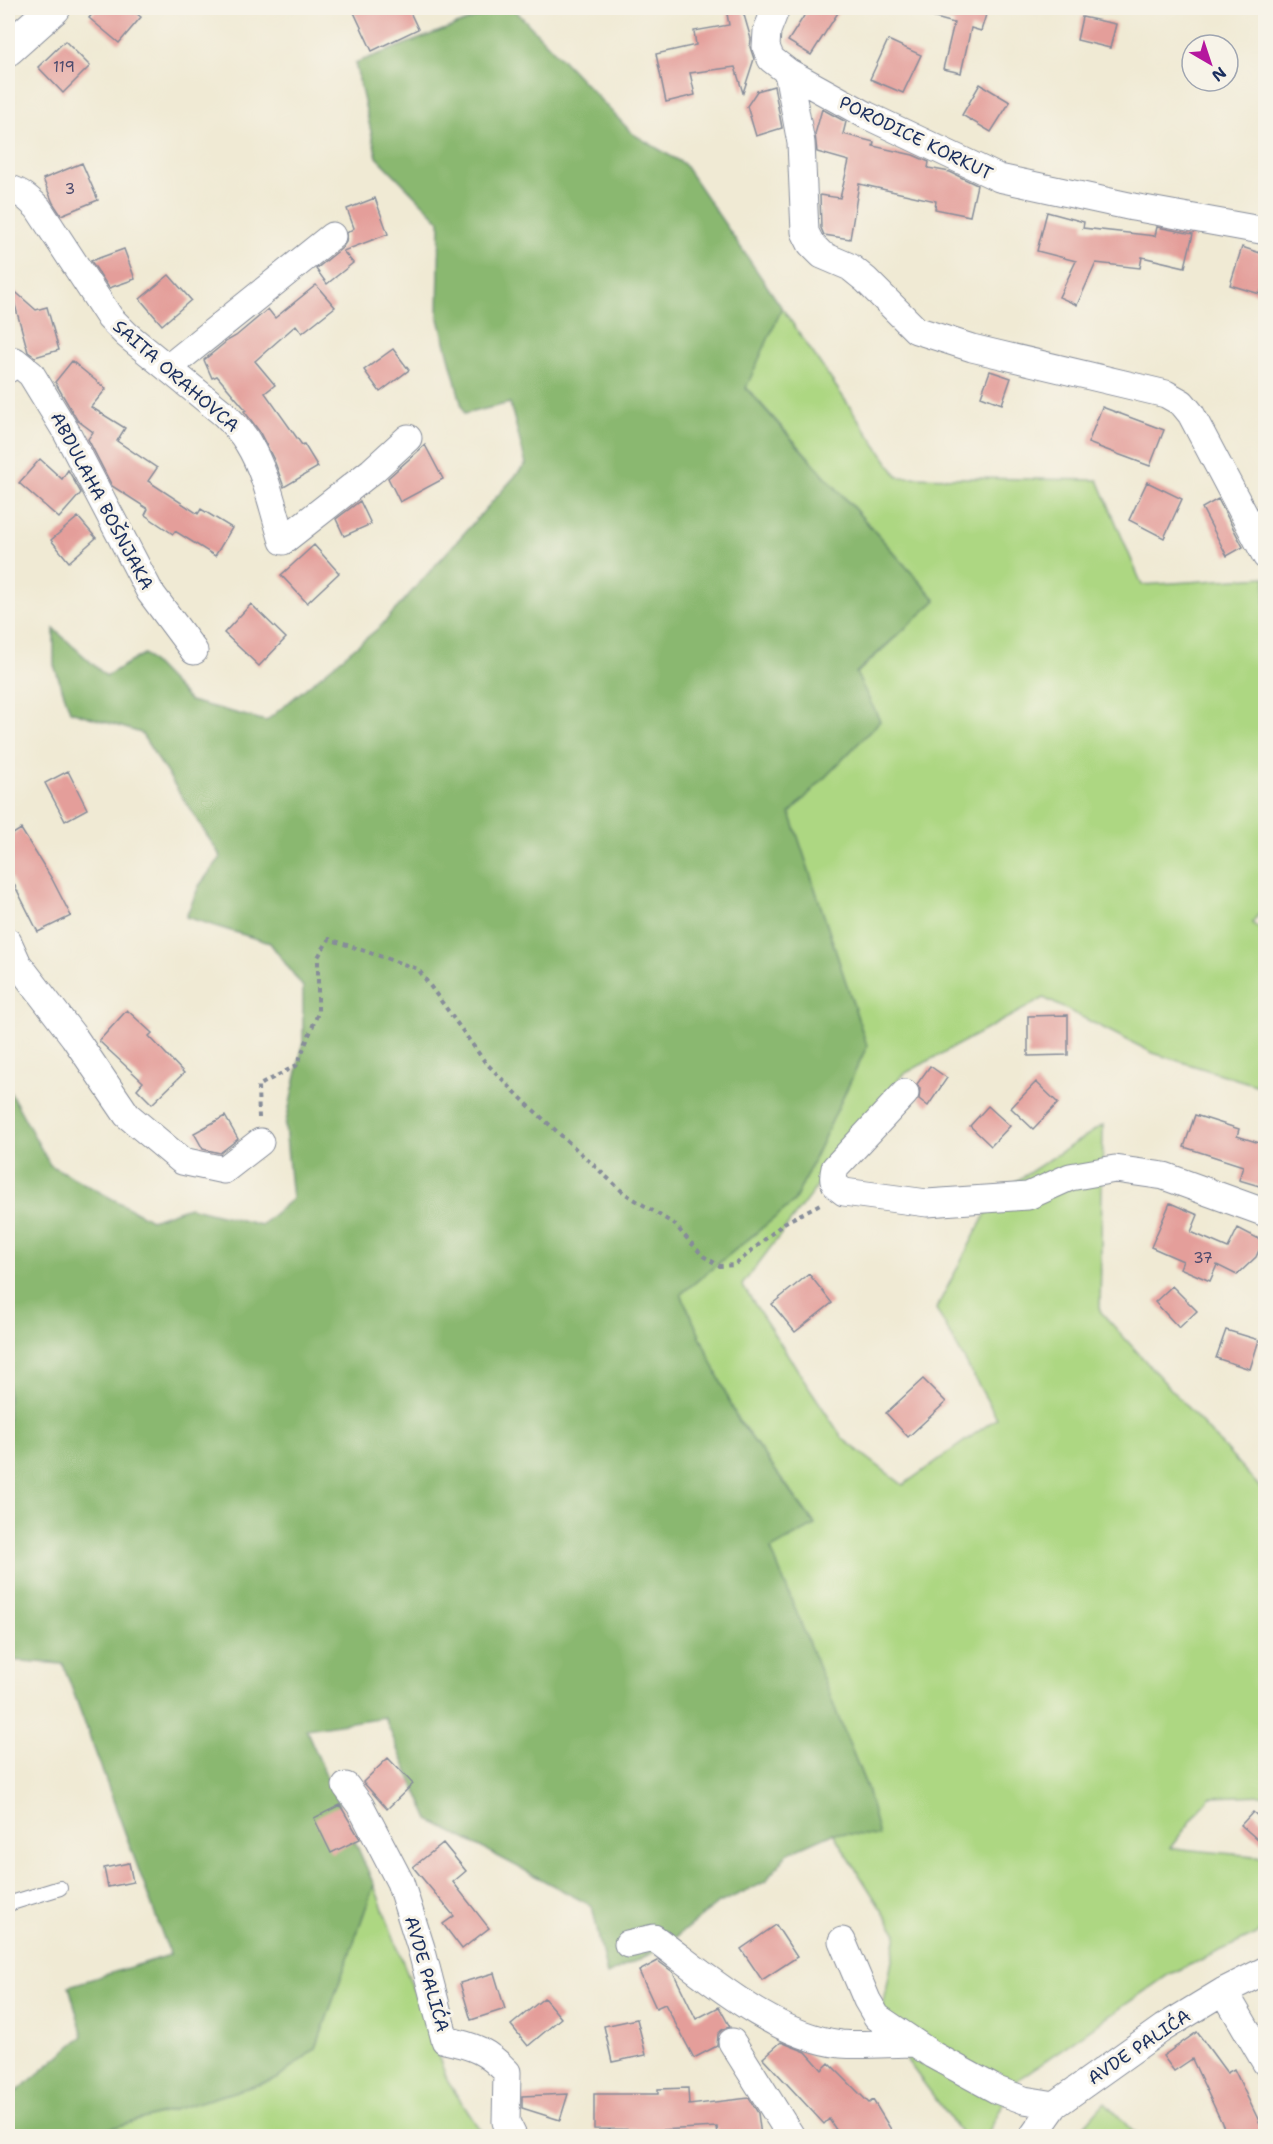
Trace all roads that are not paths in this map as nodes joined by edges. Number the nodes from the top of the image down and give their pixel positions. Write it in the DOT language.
graph roads {
  1 [pos="54,8"];
  2 [pos="776,8"];
  3 [pos="8,49"];
  4 [pos="788,72"];
  5 [pos="8,188"];
  6 [pos="1266,231"];
  7 [pos="332,236"];
  8 [pos="168,368"];
  9 [pos="8,369"];
  10 [pos="408,438"];
  11 [pos="1266,556"];
  12 [pos="194,651"];
  13 [pos="8,942"];
  14 [pos="905,1093"];
  15 [pos="260,1142"];
  16 [pos="1266,1214"];
  17 [pos="346,1786"];
  18 [pos="60,1888"];
  19 [pos="8,1904"];
  20 [pos="842,1941"];
  21 [pos="628,1944"];
  22 [pos="1266,1970"];
  23 [pos="1224,1991"];
  24 [pos="732,2042"];
  25 [pos="915,2043"];
  26 [pos="1266,2063"];
  27 [pos="1055,2105"];
  28 [pos="513,2136"];
  29 [pos="791,2136"];
  30 [pos="1033,2136"];
  1 -- 3 [label="street"];
  2 -- 4 [label="street, PORODICE KORKUT"];
  4 -- 6 [label="street, PORODICE KORKUT"];
  4 -- 11 [label="street"];
  5 -- 8 [label="street, SAITA ORAHOVCA"];
  7 -- 8 [label="street"];
  8 -- 10 [label="street, SAITA ORAHOVCA"];
  9 -- 12 [label="street, ABDULAHA BOŠNJAKA"];
  13 -- 15 [label="street"];
  14 -- 16 [label="street"];
  17 -- 28 [label="street, AVDE PALIĆA"];
  18 -- 19 [label="lane"];
  20 -- 25 [label="street"];
  21 -- 25 [label="street"];
  22 -- 23 [label="street, AVDE PALIĆA"];
  23 -- 26 [label="street"];
  23 -- 27 [label="street, AVDE PALIĆA"];
  24 -- 29 [label="street"];
  25 -- 27 [label="street"];
  27 -- 30 [label="street, AVDE PALIĆA"];
}
